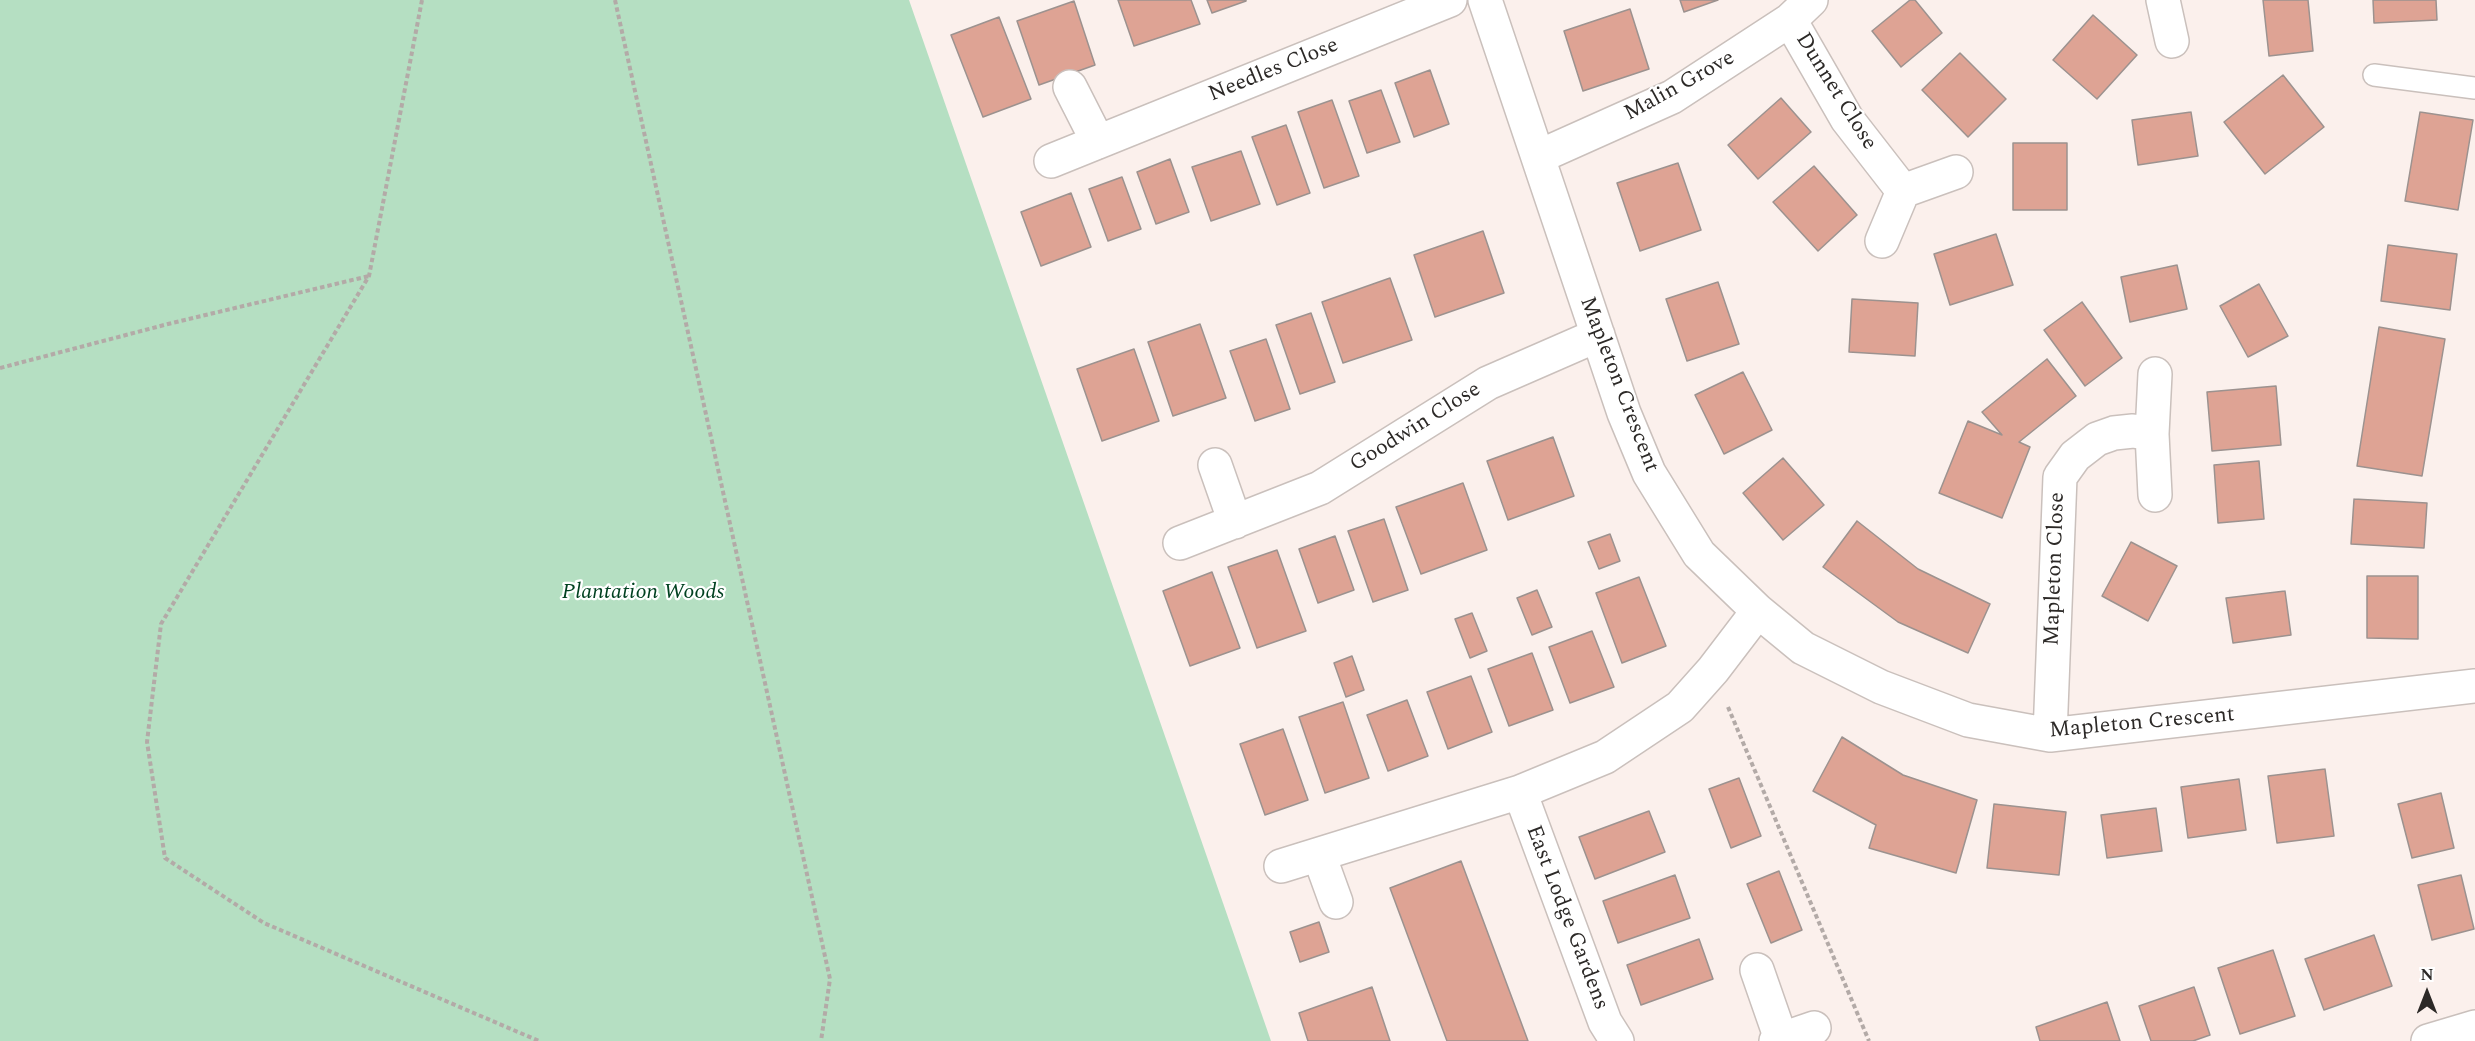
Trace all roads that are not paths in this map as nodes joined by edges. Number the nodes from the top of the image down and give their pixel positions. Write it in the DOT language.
graph roads {
  1 [pos="1450,0"];
  2 [pos="1485,0"];
  3 [pos="2163,0"];
  4 [pos="1800,10"];
  5 [pos="2172,41"];
  6 [pos="2374,75"];
  7 [pos="1070,87"];
  8 [pos="2475,88"];
  9 [pos="1098,142"];
  10 [pos="1538,157"];
  11 [pos="1051,161"];
  12 [pos="1956,172"];
  13 [pos="1903,191"];
  14 [pos="1882,241"];
  15 [pos="1598,336"];
  16 [pos="2155,374"];
  17 [pos="2152,434"];
  18 [pos="1215,465"];
  19 [pos="2155,495"];
  20 [pos="1235,522"];
  21 [pos="1180,543"];
  22 [pos="1758,611"];
  23 [pos="2475,686"];
  24 [pos="2050,735"];
  25 [pos="1520,792"];
  26 [pos="1319,855"];
  27 [pos="1281,866"];
  28 [pos="1336,902"];
  29 [pos="1757,970"];
  30 [pos="2475,1027"];
  31 [pos="1814,1028"];
  32 [pos="1778,1040"];
  33 [pos="1617,1041"];
  34 [pos="2428,1041"];
  1 -- 9 [label="street, Needles Close"];
  2 -- 10 [label="street, Mapleton Crescent"];
  3 -- 5 [label="street"];
  4 -- 10 [label="street, Malin Grove"];
  4 -- 13 [label="street, Dunnet Close"];
  6 -- 8 [label="lane"];
  7 -- 9 [label="street"];
  9 -- 11 [label="street, Needles Close"];
  10 -- 15 [label="street, Mapleton Crescent"];
  12 -- 13 [label="street"];
  13 -- 14 [label="street"];
  15 -- 20 [label="street, Goodwin Close"];
  15 -- 22 [label="street, Mapleton Crescent"];
  16 -- 17 [label="street"];
  17 -- 19 [label="street"];
  17 -- 24 [label="street, Mapleton Close"];
  18 -- 20 [label="street"];
  20 -- 21 [label="street, Goodwin Close"];
  22 -- 24 [label="street, Mapleton Crescent"];
  22 -- 25 [label="street"];
  23 -- 24 [label="street, Mapleton Crescent"];
  25 -- 26 [label="street"];
  25 -- 33 [label="street, East Lodge Gardens"];
  26 -- 27 [label="street"];
  26 -- 28 [label="street"];
  29 -- 32 [label="street"];
  30 -- 34 [label="street"];
  31 -- 32 [label="street"];
}
